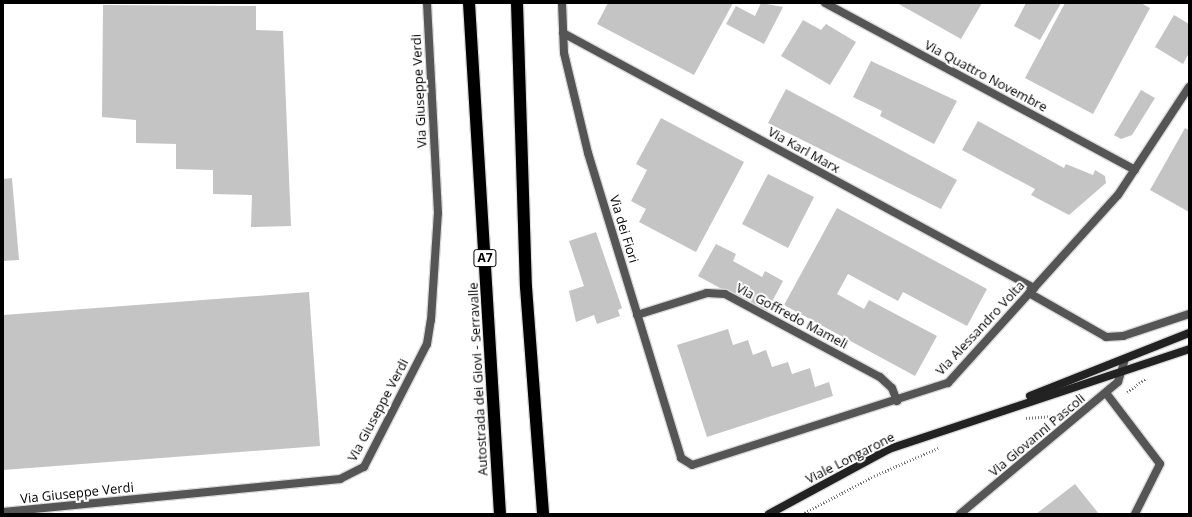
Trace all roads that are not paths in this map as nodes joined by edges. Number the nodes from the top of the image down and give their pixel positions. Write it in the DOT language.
graph roads {
  1 [pos="427,3"];
  2 [pos="469,3"];
  3 [pos="517,3"];
  4 [pos="562,3"];
  5 [pos="825,3"];
  6 [pos="563,33"];
  7 [pos="1189,87"];
  8 [pos="1135,170"];
  9 [pos="1032,291"];
  10 [pos="1189,314"];
  11 [pos="638,315"];
  12 [pos="1189,333"];
  13 [pos="1189,350"];
  14 [pos="1125,359"];
  15 [pos="1122,370"];
  16 [pos="1106,393"];
  17 [pos="897,401"];
  18 [pos="989,413"];
  19 [pos="681,458"];
  20 [pos="3,512"];
  21 [pos="500,514"];
  22 [pos="543,514"];
  23 [pos="769,514"];
  24 [pos="960,514"];
  25 [pos="1135,514"];
  1 -- 20 [label="street, Via Giuseppe Verdi"];
  2 -- 21 [label="highway, Autostrada dei Giovi - Serravalle / A7"];
  3 -- 22 [label="highway"];
  4 -- 6 [label="street, Via dei Fiori"];
  5 -- 8 [label="street, Via Quattro Novembre"];
  6 -- 9 [label="street, Via Karl Marx"];
  6 -- 11 [label="street, Via dei Fiori"];
  7 -- 8 [label="street, Via Alessandro Volta"];
  8 -- 9 [label="street, Via Alessandro Volta"];
  9 -- 10 [label="street"];
  9 -- 17 [label="street, Via Alessandro Volta"];
  11 -- 17 [label="street, Via Goffredo Mameli"];
  11 -- 19 [label="street, Via dei Fiori"];
  12 -- 14 [label="main road, Viale Longarone"];
  13 -- 15 [label="main road, Viale Longarone"];
  14 -- 15 [label="street, Via Giovanni Pascoli"];
  14 -- 18 [label="main road, Viale Longarone"];
  15 -- 16 [label="street, Via Giovanni Pascoli"];
  15 -- 18 [label="main road, Viale Longarone"];
  16 -- 24 [label="street, Via Giovanni Pascoli"];
  16 -- 25 [label="street"];
  17 -- 19 [label="street, Via Alessandro Volta"];
  18 -- 23 [label="main road, Viale Longarone"];
}
